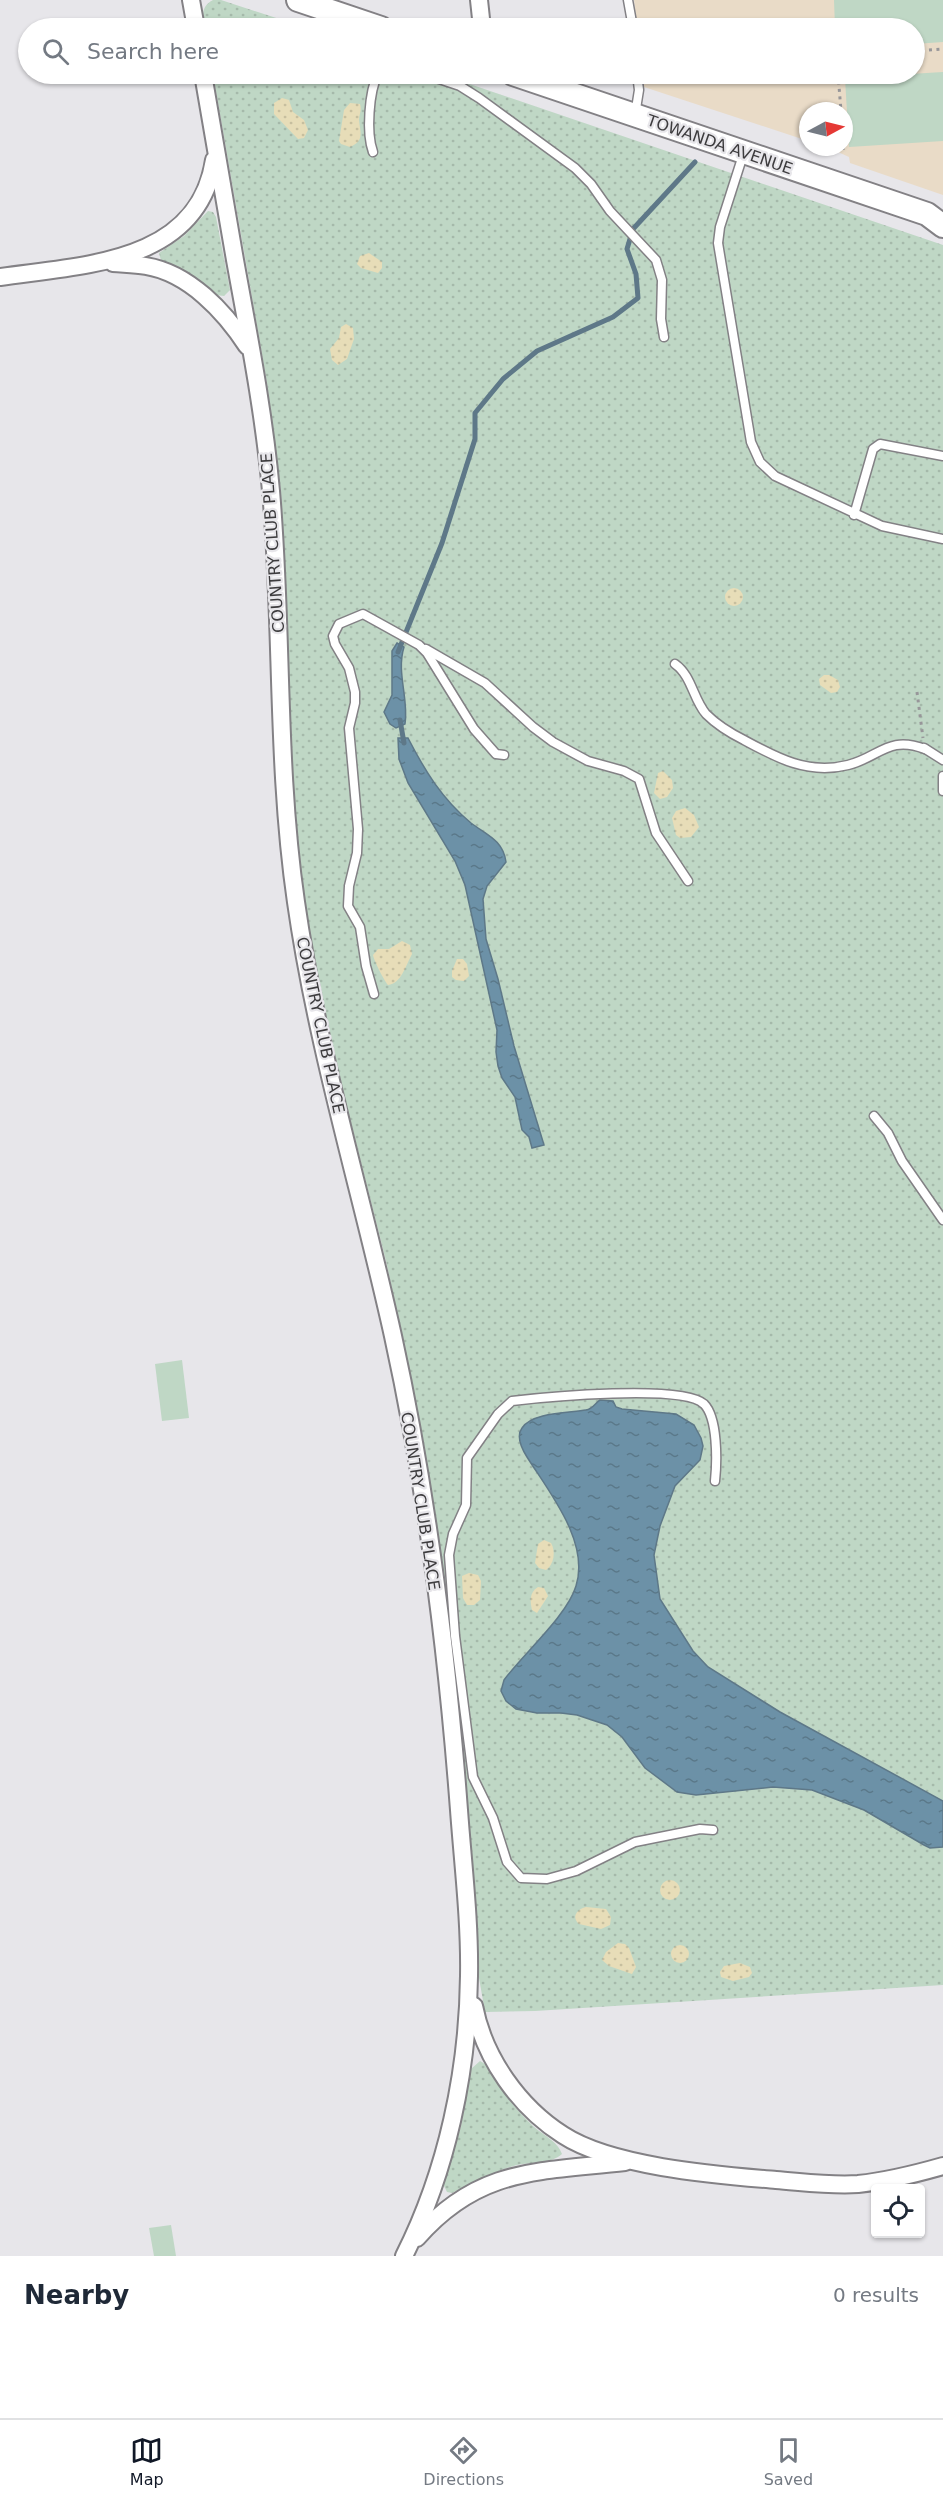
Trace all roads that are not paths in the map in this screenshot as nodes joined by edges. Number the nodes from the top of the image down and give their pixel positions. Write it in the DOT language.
graph roads {
  1 [pos="191,0"];
  2 [pos="298,0"];
  3 [pos="479,0"];
  4 [pos="628,0"];
  5 [pos="194,18"];
  6 [pos="351,18"];
  7 [pos="481,18"];
  8 [pos="631,18"];
  9 [pos="205,84"];
  10 [pos="374,84"];
  11 [pos="454,84"];
  12 [pos="543,84"];
  13 [pos="638,84"];
  14 [pos="634,115"];
  15 [pos="216,147"];
  16 [pos="373,152"];
  17 [pos="744,152"];
  18 [pos="938,218"];
  19 [pos="104,262"];
  20 [pos="0,277"];
  21 [pos="664,337"];
  22 [pos="253,355"];
  23 [pos="943,456"];
  24 [pos="854,515"];
  25 [pos="943,539"];
  26 [pos="420,646"];
  27 [pos="675,664"];
  28 [pos="504,754"];
  29 [pos="943,760"];
  30 [pos="943,776"];
  31 [pos="943,791"];
  32 [pos="688,880"];
  33 [pos="374,993"];
  34 [pos="874,1116"];
  35 [pos="943,1220"];
  36 [pos="715,1481"];
  37 [pos="713,1830"];
  38 [pos="469,1973"];
  39 [pos="634,2161"];
  40 [pos="943,2166"];
  41 [pos="406,2252"];
  1 -- 5 [label="street"];
  2 -- 6 [label="main road"];
  3 -- 7 [label="street"];
  4 -- 8 [label="lane"];
  9 -- 15 [label="street, COUNTRY CLUB PLACE"];
  10 -- 16 [label="lane"];
  11 -- 21 [label="lane"];
  12 -- 14 [label="main road, TOWANDA AVENUE"];
  13 -- 14 [label="lane"];
  14 -- 17 [label="main road, TOWANDA AVENUE"];
  15 -- 19 [label="street"];
  15 -- 22 [label="street, COUNTRY CLUB PLACE"];
  17 -- 18 [label="main road, TOWANDA AVENUE"];
  17 -- 24 [label="lane"];
  19 -- 20 [label="street"];
  19 -- 22 [label="street"];
  22 -- 38 [label="street, COUNTRY CLUB PLACE"];
  23 -- 24 [label="lane"];
  24 -- 25 [label="lane"];
  26 -- 28 [label="lane"];
  26 -- 32 [label="lane"];
  26 -- 33 [label="lane"];
  27 -- 29 [label="lane"];
  30 -- 31 [label="lane"];
  34 -- 35 [label="lane"];
  36 -- 37 [label="lane"];
  38 -- 39 [label="street, COUNTRY CLUB PLACE"];
  38 -- 41 [label="street, COUNTRY CLUB PLACE"];
  39 -- 40 [label="street, COUNTRY CLUB PLACE"];
  39 -- 41 [label="street, COUNTRY CLUB PLACE"];
}
